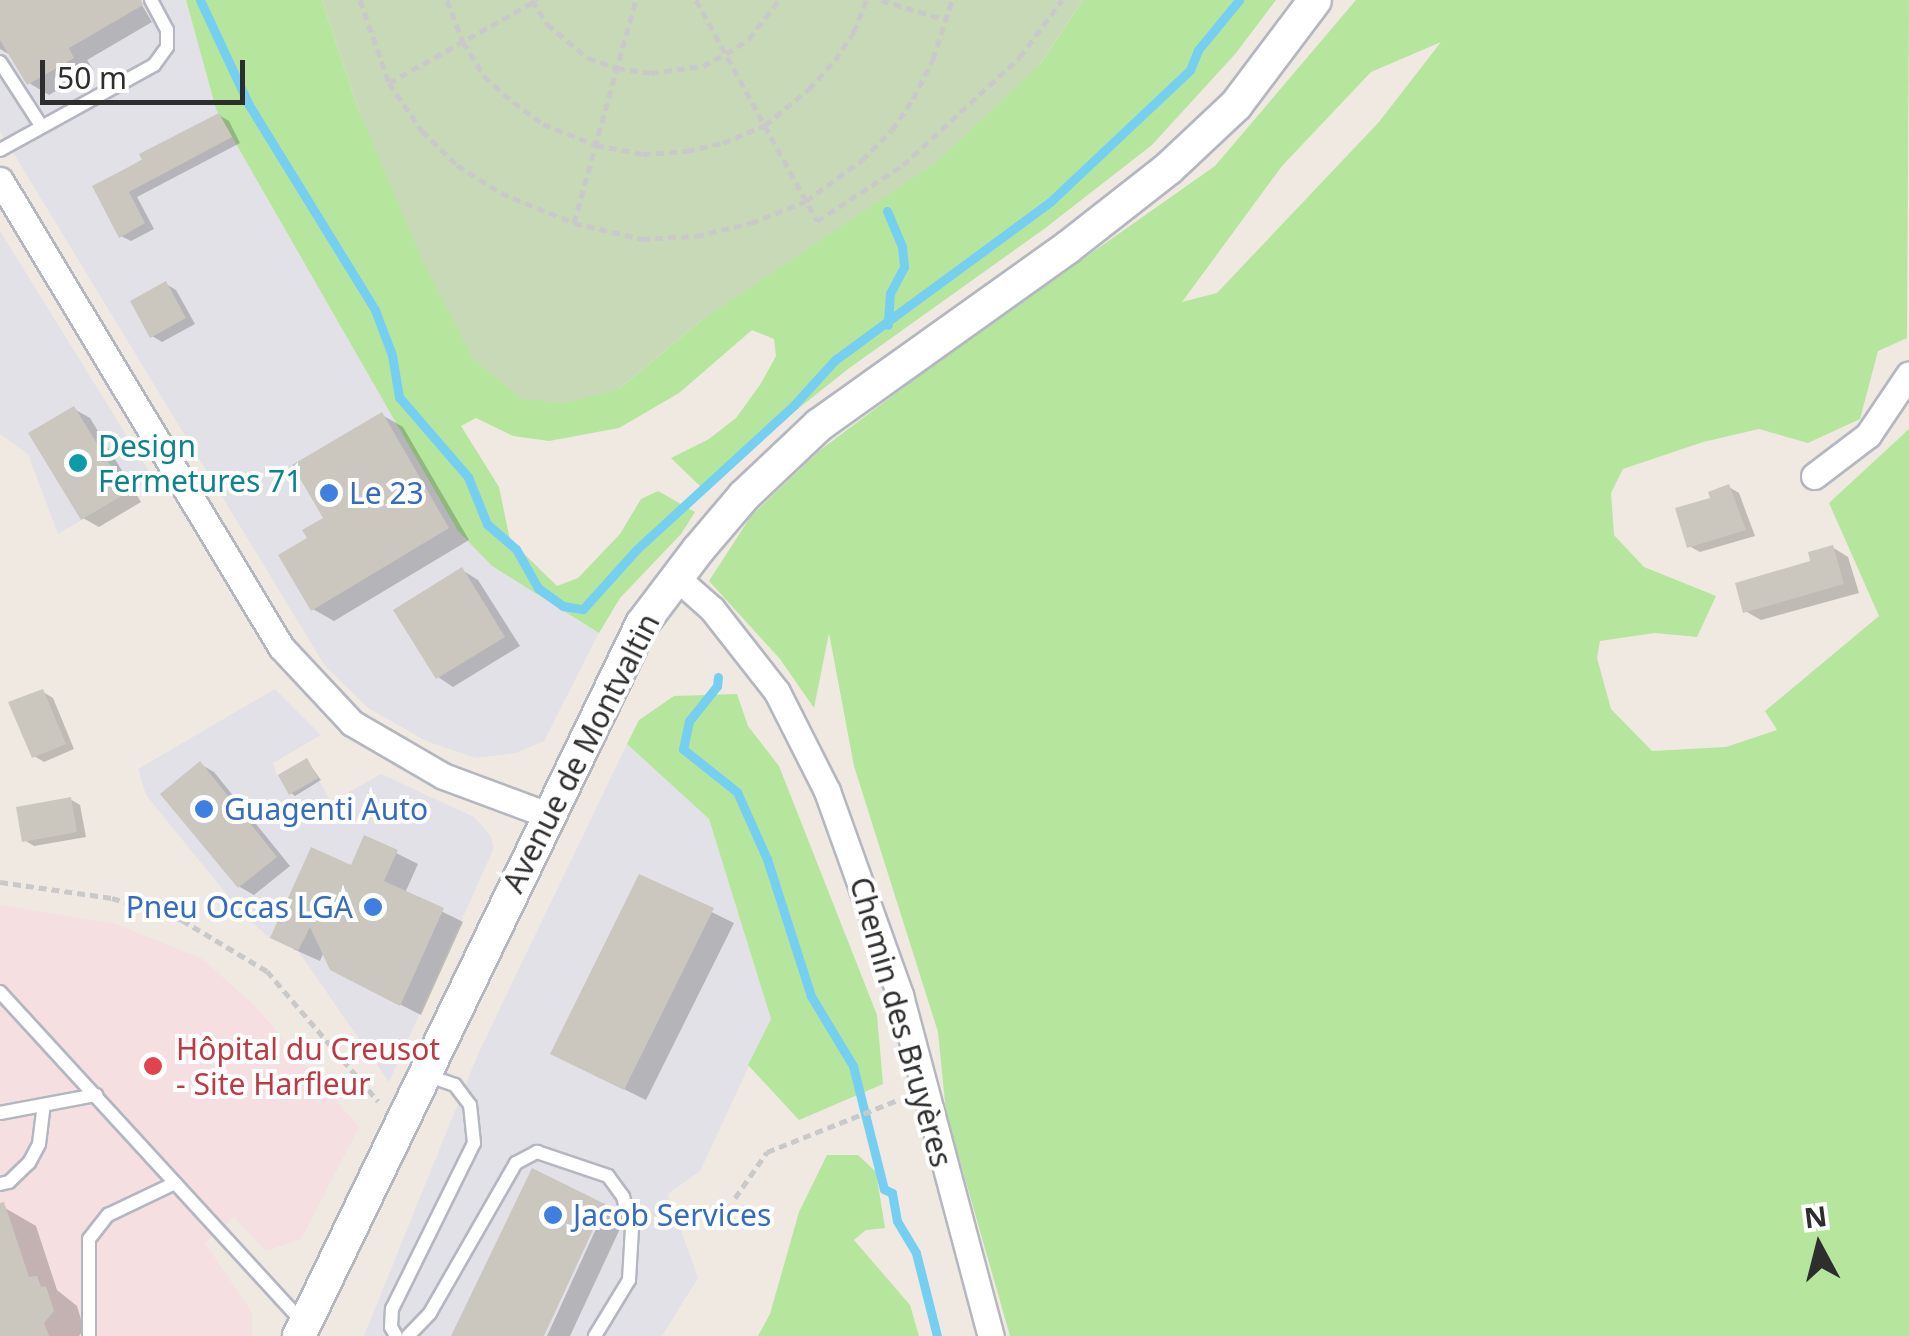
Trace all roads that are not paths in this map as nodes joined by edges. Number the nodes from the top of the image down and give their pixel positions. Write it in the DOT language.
graph roads {
  1 [pos="151,0"];
  2 [pos="1316,0"];
  3 [pos="0,62"];
  4 [pos="42,128"];
  5 [pos="0,150"];
  6 [pos="0,180"];
  7 [pos="1909,374"];
  8 [pos="1814,476"];
  9 [pos="676,578"];
  10 [pos="548,815"];
  11 [pos="0,992"];
  12 [pos="424,1074"];
  13 [pos="96,1095"];
  14 [pos="44,1106"];
  15 [pos="0,1113"];
  16 [pos="175,1183"];
  17 [pos="0,1184"];
  18 [pos="302,1330"];
  19 [pos="89,1336"];
  20 [pos="396,1336"];
  21 [pos="408,1336"];
  22 [pos="595,1336"];
  23 [pos="991,1336"];
  1 -- 4 [label="lane"];
  2 -- 9 [label="street, Avenue de Montvaltin"];
  3 -- 4 [label="lane"];
  4 -- 5 [label="lane"];
  6 -- 10 [label="street"];
  7 -- 8 [label="street"];
  9 -- 10 [label="street, Avenue de Montvaltin"];
  9 -- 23 [label="street, Chemin des Bruyères"];
  10 -- 12 [label="street, Avenue de Montvaltin"];
  11 -- 13 [label="lane"];
  12 -- 18 [label="street, Avenue de Montvaltin"];
  12 -- 20 [label="lane"];
  13 -- 14 [label="lane"];
  13 -- 16 [label="lane"];
  14 -- 15 [label="lane"];
  14 -- 17 [label="lane"];
  16 -- 18 [label="lane"];
  16 -- 19 [label="lane"];
  21 -- 22 [label="lane"];
}
